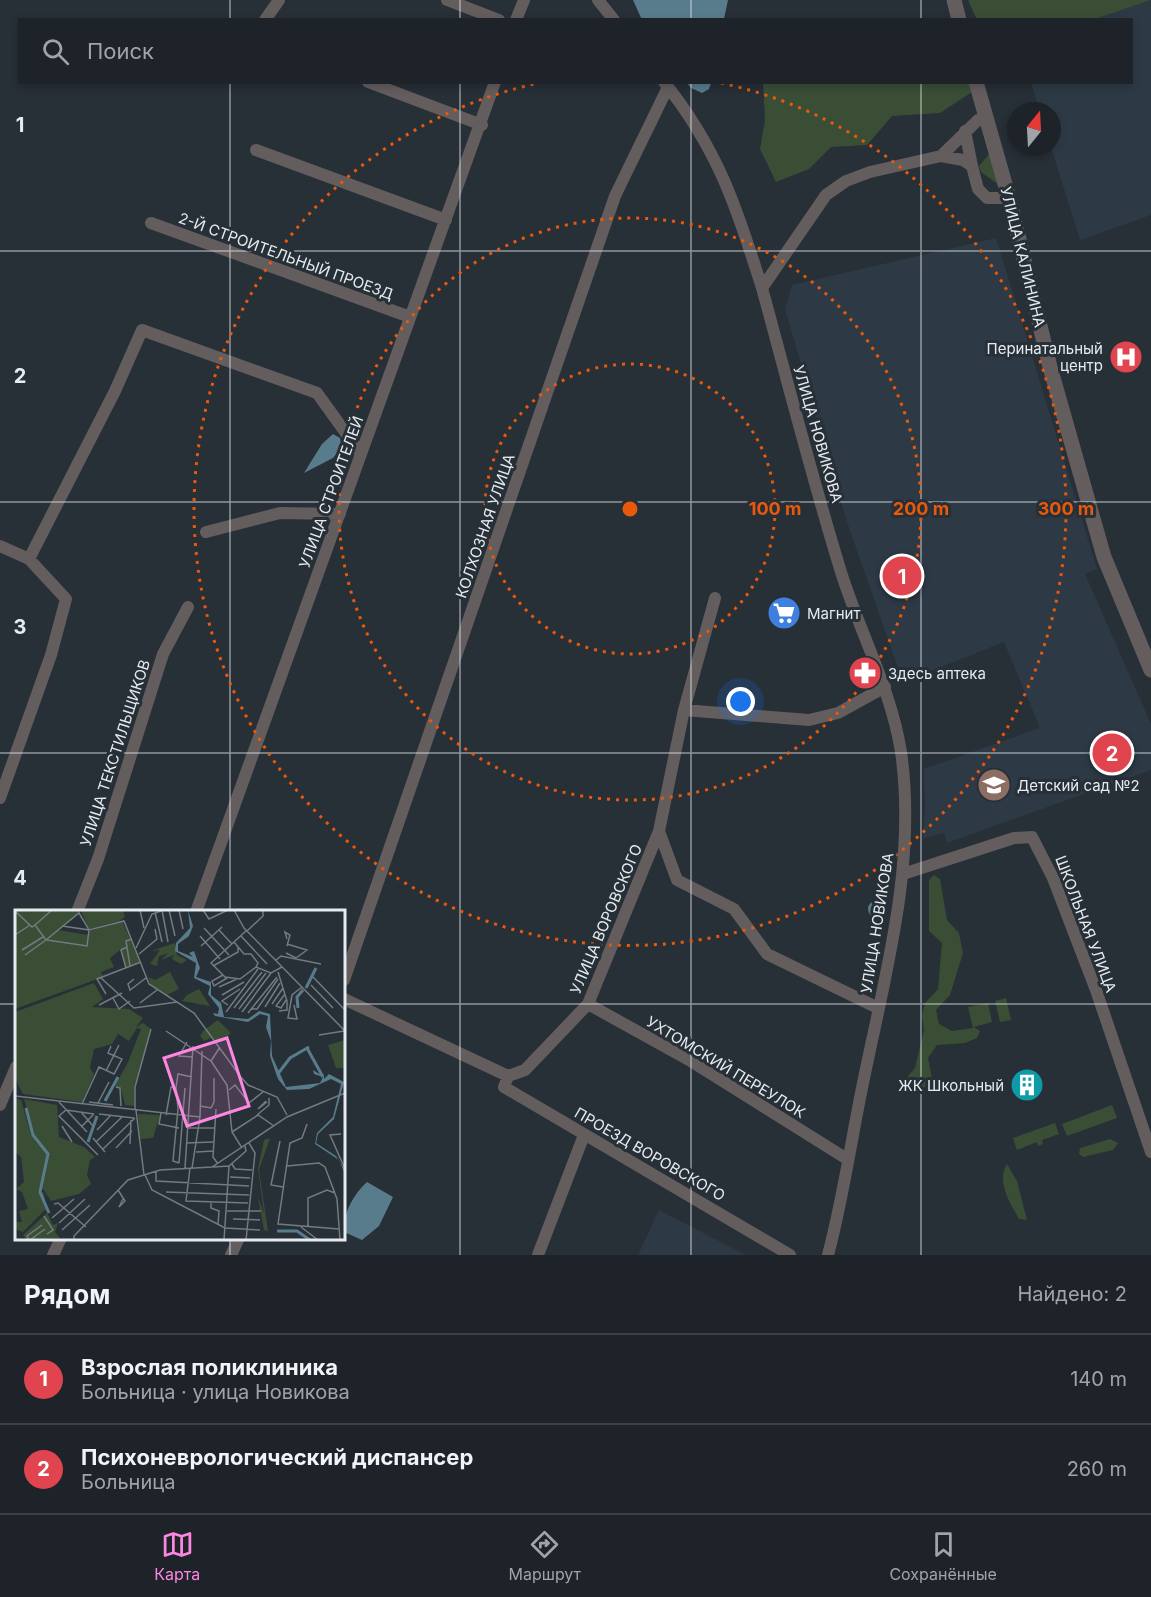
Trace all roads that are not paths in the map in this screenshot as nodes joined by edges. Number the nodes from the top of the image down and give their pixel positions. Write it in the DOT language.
graph roads {
  1 [pos="279,0"];
  2 [pos="447,0"];
  3 [pos="524,0"];
  4 [pos="598,0"];
  5 [pos="954,0"];
  6 [pos="266,18"];
  7 [pos="494,18"];
  8 [pos="517,18"];
  9 [pos="612,18"];
  10 [pos="958,18"];
  11 [pos="373,84"];
  12 [pos="494,84"];
  13 [pos="977,84"];
  14 [pos="666,85"];
  15 [pos="987,119"];
  16 [pos="482,125"];
  17 [pos="965,131"];
  18 [pos="256,150"];
  19 [pos="941,156"];
  20 [pos="972,166"];
  21 [pos="1009,198"];
  22 [pos="446,220"];
  23 [pos="151,223"];
  24 [pos="762,288"];
  25 [pos="410,317"];
  26 [pos="361,454"];
  27 [pos="339,514"];
  28 [pos="206,532"];
  29 [pos="0,546"];
  30 [pos="29,559"];
  31 [pos="715,598"];
  32 [pos="188,607"];
  33 [pos="1151,670"];
  34 [pos="885,687"];
  35 [pos="684,710"];
  36 [pos="0,798"];
  37 [pos="659,831"];
  38 [pos="903,874"];
  39 [pos="78,910"];
  40 [pos="197,910"];
  41 [pos="345,977"];
  42 [pos="345,999"];
  43 [pos="588,1004"];
  44 [pos="878,1008"];
  45 [pos="15,1069"];
  46 [pos="508,1076"];
  47 [pos="8,1088"];
  48 [pos="0,1105"];
  49 [pos="584,1135"];
  50 [pos="1151,1152"];
  51 [pos="847,1159"];
  52 [pos="61,1240"];
  53 [pos="238,1240"];
  54 [pos="53,1255"];
  55 [pos="231,1255"];
  56 [pos="538,1255"];
  57 [pos="790,1255"];
  58 [pos="828,1255"];
  1 -- 6 [label="street"];
  2 -- 7 [label="street"];
  3 -- 8 [label="street"];
  4 -- 9 [label="street"];
  5 -- 10 [label="street"];
  11 -- 16 [label="street"];
  12 -- 16 [label="street, УЛИЦА СТРОИТЕЛЕЙ"];
  13 -- 15 [label="street, УЛИЦА КАЛИНИНА"];
  14 -- 24 [label="street, УЛИЦА НОВИКОВА"];
  14 -- 41 [label="street, КОЛХОЗНАЯ УЛИЦА"];
  15 -- 17 [label="street"];
  15 -- 21 [label="street, УЛИЦА КАЛИНИНА"];
  16 -- 22 [label="street, УЛИЦА СТРОИТЕЛЕЙ"];
  17 -- 19 [label="street"];
  17 -- 20 [label="street"];
  18 -- 22 [label="street"];
  19 -- 20 [label="street"];
  19 -- 24 [label="street"];
  20 -- 21 [label="street"];
  21 -- 33 [label="street, УЛИЦА КАЛИНИНА"];
  22 -- 25 [label="street, УЛИЦА СТРОИТЕЛЕЙ"];
  23 -- 25 [label="street, 2-Й СТРОИТЕЛЬНЫЙ ПРОЕЗД"];
  24 -- 34 [label="street, УЛИЦА НОВИКОВА"];
  25 -- 26 [label="street, УЛИЦА СТРОИТЕЛЕЙ"];
  26 -- 27 [label="street, УЛИЦА СТРОИТЕЛЕЙ"];
  26 -- 30 [label="street"];
  27 -- 28 [label="street"];
  27 -- 40 [label="street, УЛИЦА СТРОИТЕЛЕЙ"];
  29 -- 30 [label="street"];
  30 -- 36 [label="street"];
  31 -- 35 [label="street, УЛИЦА ВОРОВСКОГО"];
  32 -- 39 [label="street, УЛИЦА ТЕКСТИЛЬЩИКОВ"];
  34 -- 35 [label="street"];
  34 -- 38 [label="street, УЛИЦА НОВИКОВА"];
  35 -- 37 [label="street, УЛИЦА ВОРОВСКОГО"];
  37 -- 43 [label="street, УЛИЦА ВОРОВСКОГО"];
  37 -- 44 [label="street"];
  38 -- 44 [label="street, УЛИЦА НОВИКОВА"];
  38 -- 50 [label="street, ШКОЛЬНАЯ УЛИЦА"];
  42 -- 46 [label="street"];
  43 -- 46 [label="street, УЛИЦА ВОРОВСКОГО"];
  43 -- 51 [label="street, УХТОМСКИЙ ПЕРЕУЛОК"];
  44 -- 51 [label="street, УЛИЦА НОВИКОВА"];
  45 -- 47 [label="street"];
  46 -- 49 [label="street, ПРОЕЗД ВОРОВСКОГО"];
  47 -- 48 [label="street"];
  49 -- 56 [label="street"];
  49 -- 57 [label="street, ПРОЕЗД ВОРОВСКОГО"];
  51 -- 58 [label="street, УЛИЦА НОВИКОВА"];
  52 -- 54 [label="street"];
  53 -- 55 [label="street"];
}
